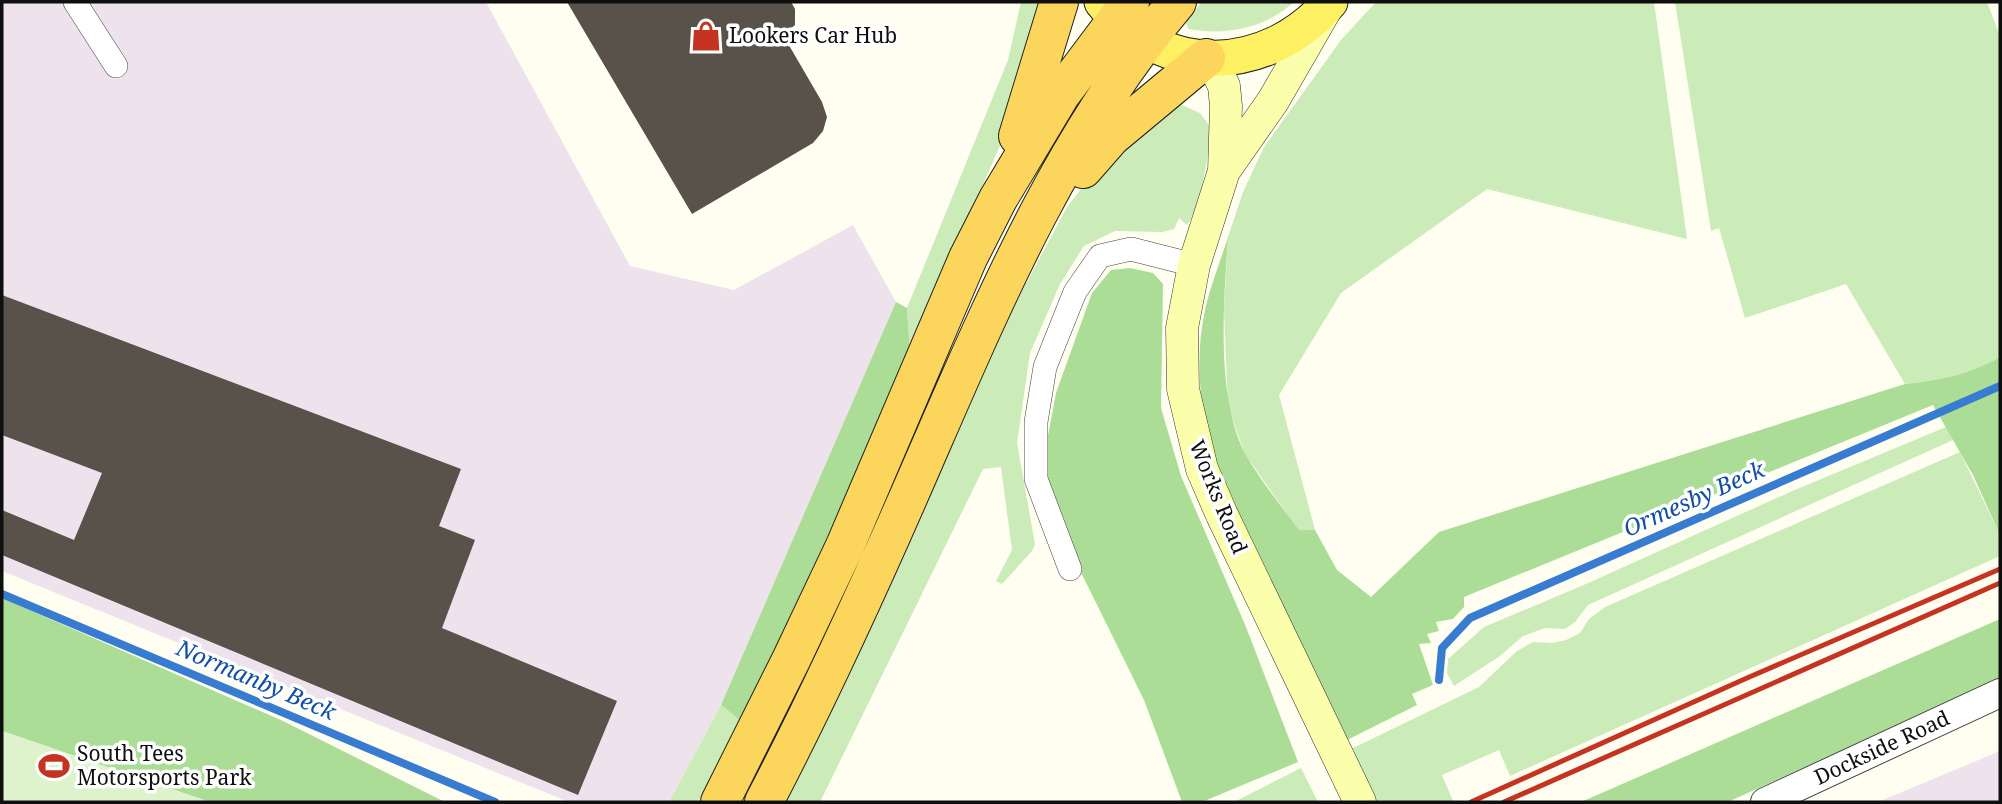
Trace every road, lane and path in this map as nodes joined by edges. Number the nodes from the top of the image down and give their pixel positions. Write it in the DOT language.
graph roads {
  1 [pos="75,2"];
  2 [pos="1059,2"];
  3 [pos="1177,2"];
  4 [pos="1330,2"];
  5 [pos="1123,16"];
  6 [pos="1209,59"];
  7 [pos="116,66"];
  8 [pos="1224,171"];
  9 [pos="998,199"];
  10 [pos="1026,233"];
  11 [pos="1194,265"];
  12 [pos="1070,569"];
  13 [pos="2000,693"];
  14 [pos="720,802"];
  15 [pos="764,802"];
  16 [pos="1360,802"];
  17 [pos="1765,802"];
  1 -- 7 [label="street"];
  2 -- 9 [label="highway"];
  3 -- 5 [label="highway"];
  4 -- 6 [label="main road"];
  4 -- 8 [label="main road, Works Road"];
  5 -- 6 [label="main road"];
  5 -- 9 [label="highway"];
  5 -- 10 [label="highway"];
  6 -- 8 [label="main road, Works Road"];
  6 -- 10 [label="highway"];
  8 -- 11 [label="main road, Works Road"];
  9 -- 14 [label="highway"];
  10 -- 15 [label="highway"];
  11 -- 12 [label="street"];
  11 -- 16 [label="main road, Works Road"];
  13 -- 17 [label="street, Dockside Road"];
}
